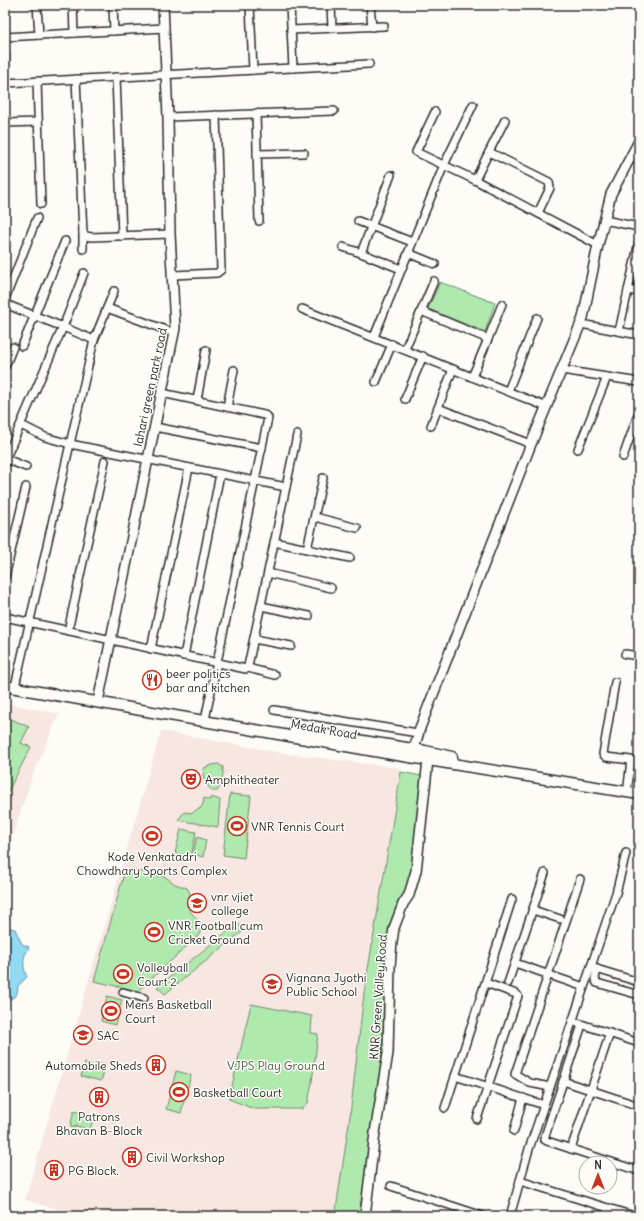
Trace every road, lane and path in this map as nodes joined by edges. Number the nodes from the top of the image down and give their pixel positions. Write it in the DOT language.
graph roads {
  1 [pos="37,5"];
  2 [pos="73,5"];
  3 [pos="113,5"];
  4 [pos="163,5"];
  5 [pos="250,5"];
  6 [pos="290,5"];
  7 [pos="331,5"];
  8 [pos="370,5"];
  9 [pos="384,26"];
  10 [pos="372,27"];
  11 [pos="164,28"];
  12 [pos="332,28"];
  13 [pos="291,30"];
  14 [pos="114,31"];
  15 [pos="74,33"];
  16 [pos="39,35"];
  17 [pos="5,37"];
  18 [pos="5,52"];
  19 [pos="369,64"];
  20 [pos="292,68"];
  21 [pos="253,70"];
  22 [pos="165,74"];
  23 [pos="116,77"];
  24 [pos="76,79"];
  25 [pos="36,81"];
  26 [pos="6,82"];
  27 [pos="473,105"];
  28 [pos="334,111"];
  29 [pos="435,112"];
  30 [pos="256,113"];
  31 [pos="216,115"];
  32 [pos="168,117"];
  33 [pos="506,120"];
  34 [pos="38,122"];
  35 [pos="5,123"];
  36 [pos="639,141"];
  37 [pos="489,152"];
  38 [pos="304,153"];
  39 [pos="257,154"];
  40 [pos="444,164"];
  41 [pos="391,175"];
  42 [pos="475,180"];
  43 [pos="41,204"];
  44 [pos="538,213"];
  45 [pos="38,218"];
  46 [pos="604,220"];
  47 [pos="259,221"];
  48 [pos="358,221"];
  49 [pos="371,226"];
  50 [pos="639,227"];
  51 [pos="83,233"];
  52 [pos="170,234"];
  53 [pos="122,236"];
  54 [pos="65,241"];
  55 [pos="412,242"];
  56 [pos="639,242"];
  57 [pos="598,245"];
  58 [pos="343,246"];
  59 [pos="83,249"];
  60 [pos="361,253"];
  61 [pos="408,253"];
  62 [pos="435,264"];
  63 [pos="401,269"];
  64 [pos="84,273"];
  65 [pos="173,275"];
  66 [pos="434,281"];
  67 [pos="628,290"];
  68 [pos="114,291"];
  69 [pos="639,292"];
  70 [pos="5,299"];
  71 [pos="5,304"];
  72 [pos="502,304"];
  73 [pos="107,308"];
  74 [pos="302,309"];
  75 [pos="422,310"];
  76 [pos="34,315"];
  77 [pos="537,318"];
  78 [pos="581,324"];
  79 [pos="63,326"];
  80 [pos="619,331"];
  81 [pos="174,334"];
  82 [pos="639,335"];
  83 [pos="374,337"];
  84 [pos="488,339"];
  85 [pos="94,340"];
  86 [pos="392,344"];
  87 [pos="22,346"];
  88 [pos="13,347"];
  89 [pos="405,349"];
  90 [pos="206,350"];
  91 [pos="423,356"];
  92 [pos="5,367"];
  93 [pos="453,369"];
  94 [pos="234,370"];
  95 [pos="562,370"];
  96 [pos="472,377"];
  97 [pos="607,377"];
  98 [pos="376,382"];
  99 [pos="639,382"];
  100 [pos="508,391"];
  101 [pos="162,393"];
  102 [pos="405,399"];
  103 [pos="197,400"];
  104 [pos="227,407"];
  105 [pos="547,407"];
  106 [pos="438,408"];
  107 [pos="639,412"];
  108 [pos="21,425"];
  109 [pos="431,426"];
  110 [pos="155,427"];
  111 [pos="297,435"];
  112 [pos="70,444"];
  113 [pos="531,444"];
  114 [pos="262,448"];
  115 [pos="578,449"];
  116 [pos="623,457"];
  117 [pos="5,459"];
  118 [pos="148,459"];
  119 [pos="105,461"];
  120 [pos="26,467"];
  121 [pos="189,468"];
  122 [pos="220,474"];
  123 [pos="323,478"];
  124 [pos="255,481"];
  125 [pos="26,487"];
  126 [pos="286,487"];
  127 [pos="314,517"];
  128 [pos="357,528"];
  129 [pos="274,542"];
  130 [pos="307,549"];
  131 [pos="350,558"];
  132 [pos="268,573"];
  133 [pos="5,577"];
  134 [pos="331,588"];
  135 [pos="261,606"];
  136 [pos="309,616"];
  137 [pos="5,617"];
  138 [pos="29,622"];
  139 [pos="68,631"];
  140 [pos="254,639"];
  141 [pos="110,640"];
  142 [pos="291,646"];
  143 [pos="151,649"];
  144 [pos="625,654"];
  145 [pos="184,656"];
  146 [pos="639,656"];
  147 [pos="217,663"];
  148 [pos="248,668"];
  149 [pos="275,675"];
  150 [pos="5,680"];
  151 [pos="16,682"];
  152 [pos="615,682"];
  153 [pos="5,686"];
  154 [pos="99,697"];
  155 [pos="274,710"];
  156 [pos="206,715"];
  157 [pos="418,733"];
  158 [pos="414,749"];
  159 [pos="428,760"];
  160 [pos="631,760"];
  161 [pos="639,761"];
  162 [pos="639,765"];
  163 [pos="534,773"];
  164 [pos="635,789"];
  165 [pos="626,853"];
  166 [pos="545,873"];
  167 [pos="580,879"];
  168 [pos="512,899"];
  169 [pos="533,910"];
  170 [pos="560,919"];
  171 [pos="515,963"];
  172 [pos="594,968"];
  173 [pos="548,974"];
  174 [pos="639,982"];
  175 [pos="486,983"];
  176 [pos="508,983"];
  177 [pos="584,987"];
  178 [pos="123,992"];
  179 [pos="639,995"];
  180 [pos="144,998"];
  181 [pos="573,1022"];
  182 [pos="582,1025"];
  183 [pos="610,1034"];
  184 [pos="639,1043"];
  185 [pos="455,1076"];
  186 [pos="563,1081"];
  187 [pos="488,1087"];
  188 [pos="550,1087"];
  189 [pos="591,1090"];
  190 [pos="523,1098"];
  191 [pos="544,1105"];
  192 [pos="639,1106"];
  193 [pos="445,1108"];
  194 [pos="477,1119"];
  195 [pos="514,1132"];
  196 [pos="571,1149"];
  197 [pos="638,1169"];
  198 [pos="520,1181"];
  199 [pos="391,1186"];
  200 [pos="609,1208"];
  201 [pos="365,1216"];
  202 [pos="483,1216"];
  203 [pos="510,1216"];
  204 [pos="606,1216"];
  205 [pos="634,1216"];
  1 -- 16 [label="street"];
  2 -- 15 [label="street"];
  3 -- 14 [label="street"];
  4 -- 11 [label="street, lahari green park road"];
  5 -- 21 [label="street"];
  6 -- 13 [label="street"];
  7 -- 12 [label="street"];
  8 -- 10 [label="street"];
  9 -- 10 [label="street"];
  10 -- 12 [label="street"];
  11 -- 14 [label="street"];
  11 -- 22 [label="street, lahari green park road"];
  12 -- 13 [label="street"];
  13 -- 20 [label="street"];
  14 -- 15 [label="street"];
  15 -- 16 [label="street"];
  16 -- 17 [label="street"];
  18 -- 26 [label="street"];
  19 -- 20 [label="street"];
  20 -- 21 [label="street"];
  21 -- 22 [label="street"];
  22 -- 23 [label="street"];
  22 -- 32 [label="street, lahari green park road"];
  23 -- 24 [label="street"];
  23 -- 53 [label="street"];
  24 -- 25 [label="street"];
  24 -- 51 [label="street"];
  25 -- 26 [label="street"];
  25 -- 34 [label="street"];
  27 -- 40 [label="street"];
  28 -- 30 [label="street"];
  29 -- 40 [label="street"];
  30 -- 31 [label="street"];
  30 -- 39 [label="street"];
  31 -- 32 [label="street"];
  31 -- 65 [label="street"];
  32 -- 52 [label="street, lahari green park road"];
  33 -- 37 [label="street"];
  34 -- 35 [label="street"];
  34 -- 43 [label="street"];
  36 -- 46 [label="street"];
  37 -- 42 [label="street"];
  37 -- 44 [label="street"];
  38 -- 39 [label="street"];
  39 -- 47 [label="street"];
  40 -- 42 [label="street"];
  40 -- 55 [label="street"];
  41 -- 49 [label="street"];
  42 -- 44 [label="street"];
  44 -- 57 [label="street"];
  45 -- 70 [label="street"];
  46 -- 50 [label="street"];
  46 -- 57 [label="street"];
  48 -- 49 [label="street"];
  49 -- 55 [label="street"];
  49 -- 60 [label="street"];
  51 -- 53 [label="street"];
  51 -- 59 [label="street"];
  52 -- 53 [label="street"];
  52 -- 65 [label="street, lahari green park road"];
  54 -- 76 [label="street"];
  55 -- 61 [label="street"];
  56 -- 67 [label="street"];
  57 -- 78 [label="street"];
  58 -- 60 [label="street"];
  60 -- 63 [label="street"];
  61 -- 62 [label="street"];
  61 -- 63 [label="street"];
  63 -- 83 [label="street"];
  64 -- 79 [label="street"];
  65 -- 81 [label="street, lahari green park road"];
  66 -- 75 [label="street"];
  67 -- 69 [label="street"];
  67 -- 80 [label="street"];
  68 -- 73 [label="street"];
  71 -- 76 [label="street"];
  72 -- 84 [label="street"];
  73 -- 81 [label="street"];
  73 -- 85 [label="street"];
  74 -- 83 [label="street"];
  75 -- 84 [label="street"];
  75 -- 89 [label="street"];
  76 -- 79 [label="street"];
  76 -- 87 [label="street"];
  77 -- 100 [label="street"];
  78 -- 80 [label="street"];
  78 -- 95 [label="street"];
  79 -- 85 [label="street"];
  79 -- 108 [label="street"];
  80 -- 82 [label="street"];
  81 -- 101 [label="street, lahari green park road"];
  83 -- 86 [label="street"];
  84 -- 96 [label="street"];
  85 -- 112 [label="street"];
  86 -- 89 [label="street"];
  86 -- 98 [label="street"];
  88 -- 92 [label="street"];
  89 -- 91 [label="street"];
  90 -- 103 [label="street"];
  91 -- 93 [label="street"];
  91 -- 102 [label="street"];
  93 -- 96 [label="street"];
  93 -- 106 [label="street"];
  94 -- 104 [label="street"];
  95 -- 97 [label="street"];
  95 -- 105 [label="street"];
  96 -- 100 [label="street"];
  97 -- 99 [label="street"];
  97 -- 115 [label="street"];
  100 -- 105 [label="street"];
  101 -- 103 [label="street"];
  101 -- 110 [label="street, lahari green park road"];
  103 -- 104 [label="street"];
  104 -- 114 [label="street"];
  105 -- 113 [label="street"];
  106 -- 109 [label="street"];
  106 -- 113 [label="street"];
  107 -- 116 [label="street"];
  108 -- 112 [label="street"];
  108 -- 117 [label="street"];
  110 -- 114 [label="street"];
  110 -- 118 [label="street, lahari green park road"];
  111 -- 126 [label="street"];
  112 -- 118 [label="street"];
  112 -- 138 [label="street"];
  113 -- 157 [label="street"];
  114 -- 124 [label="street"];
  117 -- 120 [label="street"];
  118 -- 121 [label="street"];
  118 -- 141 [label="street, lahari green park road"];
  119 -- 139 [label="street"];
  121 -- 122 [label="street"];
  121 -- 143 [label="street"];
  122 -- 124 [label="street"];
  122 -- 145 [label="street"];
  123 -- 127 [label="street"];
  124 -- 126 [label="street"];
  124 -- 147 [label="street"];
  125 -- 133 [label="street"];
  126 -- 129 [label="street"];
  127 -- 128 [label="street"];
  127 -- 130 [label="street"];
  129 -- 130 [label="street"];
  129 -- 132 [label="street"];
  130 -- 131 [label="street"];
  132 -- 134 [label="street"];
  132 -- 135 [label="street"];
  135 -- 136 [label="street"];
  135 -- 140 [label="street"];
  137 -- 138 [label="street"];
  138 -- 139 [label="street"];
  138 -- 151 [label="street"];
  139 -- 141 [label="street"];
  140 -- 142 [label="street"];
  140 -- 148 [label="street"];
  141 -- 143 [label="street"];
  141 -- 154 [label="street, lahari green park road"];
  143 -- 145 [label="street"];
  144 -- 146 [label="street"];
  145 -- 147 [label="street"];
  147 -- 148 [label="street"];
  147 -- 156 [label="street"];
  148 -- 149 [label="street"];
  150 -- 151 [label="main road, Medak Road"];
  151 -- 154 [label="main road, Medak Road"];
  152 -- 160 [label="street"];
  153 -- 159 [label="main road, Medak Road"];
  154 -- 156 [label="main road, Medak Road"];
  155 -- 157 [label="street"];
  156 -- 158 [label="main road, Medak Road"];
  157 -- 158 [label="street"];
  158 -- 163 [label="main road, Medak Road"];
  159 -- 163 [label="main road, Medak Road"];
  159 -- 201 [label="street, KNR Green Valley Road"];
  160 -- 161 [label="street"];
  160 -- 164 [label="street"];
  162 -- 164 [label="street"];
  163 -- 164 [label="main road, Medak Road"];
  165 -- 172 [label="street"];
  166 -- 169 [label="street"];
  167 -- 173 [label="street"];
  168 -- 175 [label="street"];
  169 -- 170 [label="street"];
  169 -- 171 [label="street"];
  171 -- 173 [label="street"];
  171 -- 176 [label="street"];
  172 -- 174 [label="street"];
  172 -- 177 [label="street"];
  172 -- 179 [label="street"];
  173 -- 177 [label="street"];
  173 -- 188 [label="street"];
  175 -- 185 [label="street"];
  175 -- 187 [label="street"];
  177 -- 181 [label="street"];
  178 -- 180 [label="street"];
  181 -- 182 [label="street"];
  181 -- 188 [label="street"];
  182 -- 183 [label="street"];
  182 -- 186 [label="street"];
  183 -- 184 [label="street"];
  183 -- 189 [label="street"];
  185 -- 187 [label="street"];
  185 -- 193 [label="street"];
  186 -- 189 [label="street"];
  186 -- 196 [label="street"];
  187 -- 190 [label="street"];
  187 -- 194 [label="street"];
  188 -- 191 [label="street"];
  189 -- 192 [label="street"];
  189 -- 196 [label="street"];
  190 -- 191 [label="street"];
  190 -- 195 [label="street"];
  191 -- 198 [label="street"];
  196 -- 197 [label="street"];
  198 -- 200 [label="street"];
  198 -- 203 [label="street"];
  199 -- 202 [label="street"];
  200 -- 204 [label="street"];
  200 -- 205 [label="street"];
}
